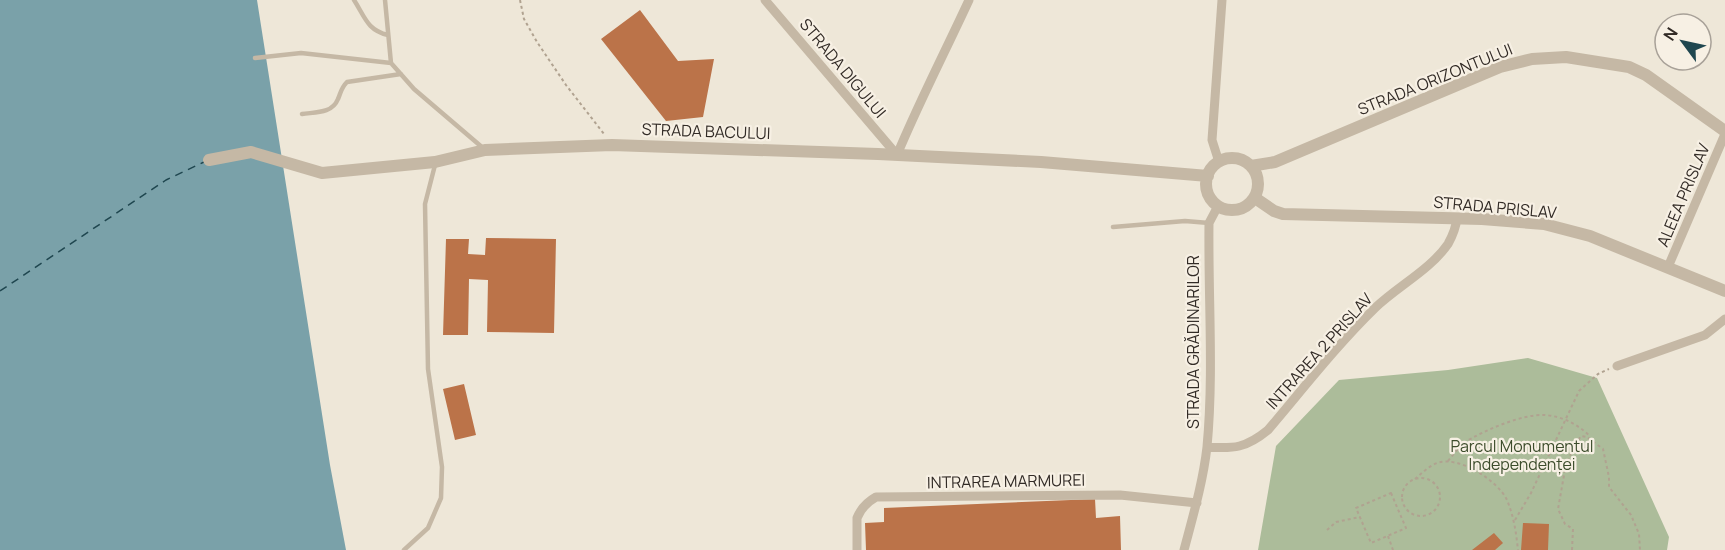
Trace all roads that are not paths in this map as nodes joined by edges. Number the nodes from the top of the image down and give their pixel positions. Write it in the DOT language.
graph roads {
  1 [pos="354,0"];
  2 [pos="385,0"];
  3 [pos="765,0"];
  4 [pos="969,0"];
  5 [pos="1222,0"];
  6 [pos="388,35"];
  7 [pos="255,58"];
  8 [pos="391,63"];
  9 [pos="401,74"];
  10 [pos="302,114"];
  11 [pos="1725,133"];
  12 [pos="485,150"];
  13 [pos="897,155"];
  14 [pos="209,160"];
  15 [pos="435,162"];
  16 [pos="1219,162"];
  17 [pos="1251,166"];
  18 [pos="1208,176"];
  19 [pos="1255,198"];
  20 [pos="1218,206"];
  21 [pos="1457,218"];
  22 [pos="1209,223"];
  23 [pos="1113,227"];
  24 [pos="1668,267"];
  25 [pos="1725,291"];
  26 [pos="1725,319"];
  27 [pos="1617,366"];
  28 [pos="1207,447"];
  29 [pos="1197,503"];
  30 [pos="404,550"];
  31 [pos="858,550"];
  32 [pos="1184,550"];
  1 -- 6 [label="lane"];
  2 -- 6 [label="lane"];
  3 -- 13 [label="street, STRADA DIGULUI"];
  4 -- 13 [label="street"];
  5 -- 16 [label="street"];
  6 -- 8 [label="lane"];
  7 -- 8 [label="lane"];
  8 -- 9 [label="lane"];
  9 -- 10 [label="lane"];
  9 -- 12 [label="lane"];
  11 -- 17 [label="street, STRADA ORIZONTULUI"];
  11 -- 24 [label="street, ALEEA PRISLAV"];
  12 -- 13 [label="street, STRADA BACULUI"];
  12 -- 15 [label="street, STRADA BACULUI"];
  13 -- 18 [label="street, STRADA BACULUI"];
  14 -- 15 [label="street, STRADA BACULUI"];
  15 -- 30 [label="lane"];
  16 -- 17 [label="street"];
  16 -- 18 [label="street"];
  17 -- 19 [label="street"];
  18 -- 20 [label="street"];
  19 -- 20 [label="street"];
  19 -- 21 [label="street, STRADA PRISLAV"];
  20 -- 22 [label="street, STRADA GRĂDINARILOR"];
  21 -- 24 [label="street, STRADA PRISLAV"];
  21 -- 28 [label="street, INTRAREA 2 PRISLAV"];
  22 -- 23 [label="lane"];
  22 -- 28 [label="street, STRADA GRĂDINARILOR"];
  24 -- 25 [label="street, STRADA PRISLAV"];
  26 -- 27 [label="street"];
  28 -- 29 [label="street, STRADA GRĂDINARILOR"];
  29 -- 31 [label="street, INTRAREA MARMUREI"];
  29 -- 32 [label="street, STRADA GRĂDINARILOR"];
}
